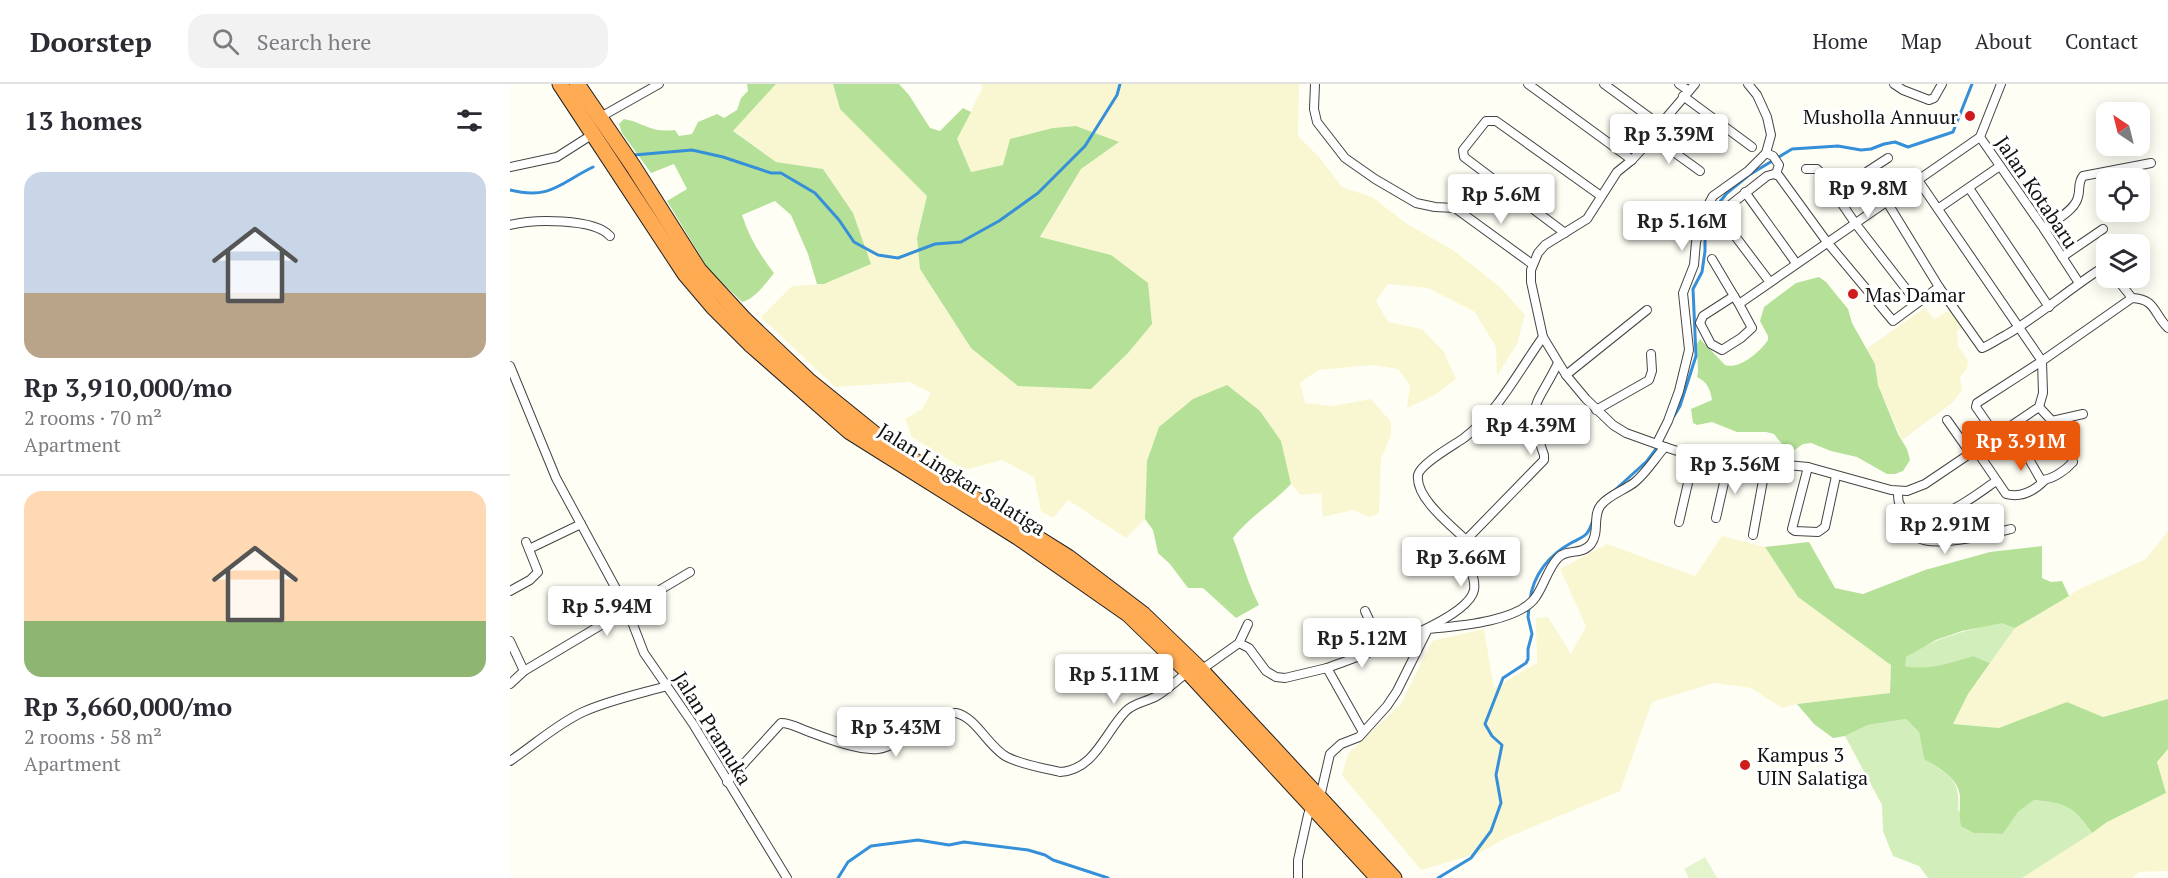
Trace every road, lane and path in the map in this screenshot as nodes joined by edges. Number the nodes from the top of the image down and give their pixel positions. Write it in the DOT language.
graph roads {
  1 [pos="560,84"];
  2 [pos="577,84"];
  3 [pos="659,84"];
  4 [pos="1315,84"];
  5 [pos="1528,84"];
  6 [pos="1604,84"];
  7 [pos="1679,84"];
  8 [pos="1748,84"];
  9 [pos="1894,84"];
  10 [pos="1942,84"];
  11 [pos="2001,84"];
  12 [pos="1689,91"];
  13 [pos="593,125"];
  14 [pos="1660,125"];
  15 [pos="1653,137"];
  16 [pos="1980,137"];
  17 [pos="1752,147"];
  18 [pos="1769,155"];
  19 [pos="1888,158"];
  20 [pos="1632,160"];
  21 [pos="2151,163"];
  22 [pos="2001,166"];
  23 [pos="510,167"];
  24 [pos="1778,170"];
  25 [pos="1806,170"];
  26 [pos="1700,171"];
  27 [pos="1918,180"];
  28 [pos="1969,188"];
  29 [pos="1745,192"];
  30 [pos="1601,196"];
  31 [pos="1887,201"];
  32 [pos="1938,208"];
  33 [pos="1855,223"];
  34 [pos="510,225"];
  35 [pos="2044,229"];
  36 [pos="2103,229"];
  37 [pos="1565,233"];
  38 [pos="610,236"];
  39 [pos="1827,242"];
  40 [pos="2062,257"];
  41 [pos="1712,259"];
  42 [pos="1796,263"];
  43 [pos="1532,264"];
  44 [pos="2096,272"];
  45 [pos="1769,281"];
  46 [pos="2079,283"];
  47 [pos="1940,287"];
  48 [pos="2124,288"];
  49 [pos="2132,298"];
  50 [pos="1736,300"];
  51 [pos="1917,303"];
  52 [pos="2049,308"];
  53 [pos="1647,310"];
  54 [pos="2018,328"];
  55 [pos="2168,328"];
  56 [pos="1543,337"];
  57 [pos="1651,354"];
  58 [pos="2042,361"];
  59 [pos="1558,363"];
  60 [pos="510,366"];
  61 [pos="1566,375"];
  62 [pos="2039,408"];
  63 [pos="1596,410"];
  64 [pos="2083,414"];
  65 [pos="1947,420"];
  66 [pos="2052,421"];
  67 [pos="2011,428"];
  68 [pos="1996,436"];
  69 [pos="1661,445"];
  70 [pos="1974,452"];
  71 [pos="1694,457"];
  72 [pos="1766,464"];
  73 [pos="1728,465"];
  74 [pos="1808,467"];
  75 [pos="1836,476"];
  76 [pos="1996,481"];
  77 [pos="2044,481"];
  78 [pos="1898,491"];
  79 [pos="1716,518"];
  80 [pos="1914,519"];
  81 [pos="1679,522"];
  82 [pos="581,525"];
  83 [pos="2011,529"];
  84 [pos="1753,535"];
  85 [pos="1466,540"];
  86 [pos="690,572"];
  87 [pos="510,591"];
  88 [pos="627,609"];
  89 [pos="1365,611"];
  90 [pos="1248,624"];
  91 [pos="1428,629"];
  92 [pos="510,640"];
  93 [pos="1239,643"];
  94 [pos="1382,647"];
  95 [pos="1327,668"];
  96 [pos="524,671"];
  97 [pos="1194,671"];
  98 [pos="510,684"];
  99 [pos="667,686"];
  100 [pos="1363,732"];
  101 [pos="510,761"];
  102 [pos="727,782"];
  103 [pos="1316,801"];
  104 [pos="787,878"];
  105 [pos="1298,878"];
  106 [pos="1378,878"];
  107 [pos="1394,878"];
  1 -- 13 [label="highway, Jalan Lingkar Salatiga"];
  2 -- 13 [label="highway, Jalan Lingkar Salatiga"];
  3 -- 13 [label="street"];
  4 -- 43 [label="street"];
  5 -- 20 [label="street"];
  6 -- 14 [label="street"];
  7 -- 12 [label="street"];
  8 -- 18 [label="street"];
  9 -- 10 [label="street"];
  11 -- 16 [label="street, Jalan Kotabaru"];
  12 -- 14 [label="street"];
  12 -- 17 [label="street"];
  13 -- 23 [label="street"];
  13 -- 97 [label="highway, Jalan Lingkar Salatiga"];
  14 -- 15 [label="street"];
  15 -- 20 [label="street"];
  15 -- 26 [label="street"];
  16 -- 22 [label="street, Jalan Kotabaru"];
  16 -- 27 [label="street"];
  18 -- 24 [label="street"];
  18 -- 69 [label="street"];
  19 -- 31 [label="street"];
  20 -- 30 [label="street"];
  21 -- 35 [label="street"];
  22 -- 28 [label="street"];
  22 -- 35 [label="street, Jalan Kotabaru"];
  24 -- 29 [label="street"];
  24 -- 39 [label="street"];
  25 -- 33 [label="street"];
  27 -- 31 [label="street"];
  27 -- 32 [label="street"];
  28 -- 32 [label="street"];
  28 -- 52 [label="street"];
  29 -- 42 [label="street"];
  29 -- 45 [label="street"];
  30 -- 37 [label="street"];
  30 -- 37 [label="street"];
  31 -- 33 [label="street"];
  31 -- 47 [label="street"];
  32 -- 54 [label="street"];
  33 -- 39 [label="street"];
  33 -- 51 [label="street"];
  34 -- 38 [label="street"];
  35 -- 40 [label="street, Jalan Kotabaru"];
  36 -- 40 [label="street"];
  37 -- 43 [label="street"];
  39 -- 42 [label="street"];
  39 -- 51 [label="street"];
  40 -- 46 [label="street, Jalan Kotabaru"];
  41 -- 50 [label="street"];
  42 -- 45 [label="street"];
  43 -- 56 [label="street"];
  44 -- 46 [label="street"];
  45 -- 50 [label="street"];
  46 -- 52 [label="street"];
  47 -- 51 [label="street"];
  47 -- 54 [label="street"];
  48 -- 49 [label="street"];
  49 -- 55 [label="street"];
  49 -- 58 [label="street"];
  50 -- 50 [label="street"];
  52 -- 54 [label="street"];
  53 -- 61 [label="street"];
  54 -- 58 [label="street"];
  56 -- 59 [label="street"];
  56 -- 85 [label="street"];
  57 -- 63 [label="street"];
  58 -- 62 [label="street"];
  58 -- 68 [label="street"];
  59 -- 61 [label="street"];
  59 -- 85 [label="street"];
  60 -- 82 [label="street, Jalan Pramuka"];
  61 -- 63 [label="street"];
  62 -- 66 [label="street"];
  62 -- 67 [label="street"];
  63 -- 69 [label="street"];
  64 -- 66 [label="street"];
  65 -- 70 [label="street"];
  66 -- 77 [label="street"];
  67 -- 68 [label="street"];
  67 -- 77 [label="street"];
  68 -- 70 [label="street"];
  69 -- 71 [label="street"];
  69 -- 91 [label="street"];
  70 -- 76 [label="street"];
  70 -- 78 [label="street"];
  71 -- 73 [label="street"];
  71 -- 81 [label="street"];
  72 -- 73 [label="street"];
  72 -- 74 [label="street"];
  72 -- 84 [label="street"];
  73 -- 79 [label="street"];
  74 -- 75 [label="street"];
  74 -- 75 [label="street"];
  75 -- 78 [label="street"];
  76 -- 77 [label="street"];
  76 -- 80 [label="street"];
  78 -- 80 [label="street"];
  80 -- 83 [label="street"];
  82 -- 87 [label="street"];
  82 -- 88 [label="street, Jalan Pramuka"];
  85 -- 91 [label="street"];
  86 -- 88 [label="street"];
  88 -- 96 [label="street"];
  88 -- 99 [label="street, Jalan Pramuka"];
  89 -- 94 [label="street"];
  90 -- 93 [label="street"];
  91 -- 94 [label="street"];
  91 -- 100 [label="street"];
  92 -- 96 [label="street"];
  93 -- 95 [label="street"];
  93 -- 97 [label="street"];
  94 -- 95 [label="street"];
  95 -- 100 [label="street"];
  96 -- 98 [label="street"];
  97 -- 102 [label="street"];
  97 -- 103 [label="highway, Jalan Lingkar Salatiga"];
  99 -- 101 [label="street"];
  99 -- 102 [label="street, Jalan Pramuka"];
  100 -- 103 [label="street"];
  102 -- 104 [label="street, Jalan Pramuka"];
  103 -- 105 [label="street"];
  103 -- 106 [label="highway, Jalan Lingkar Salatiga"];
  103 -- 107 [label="highway, Jalan Lingkar Salatiga"];
}
